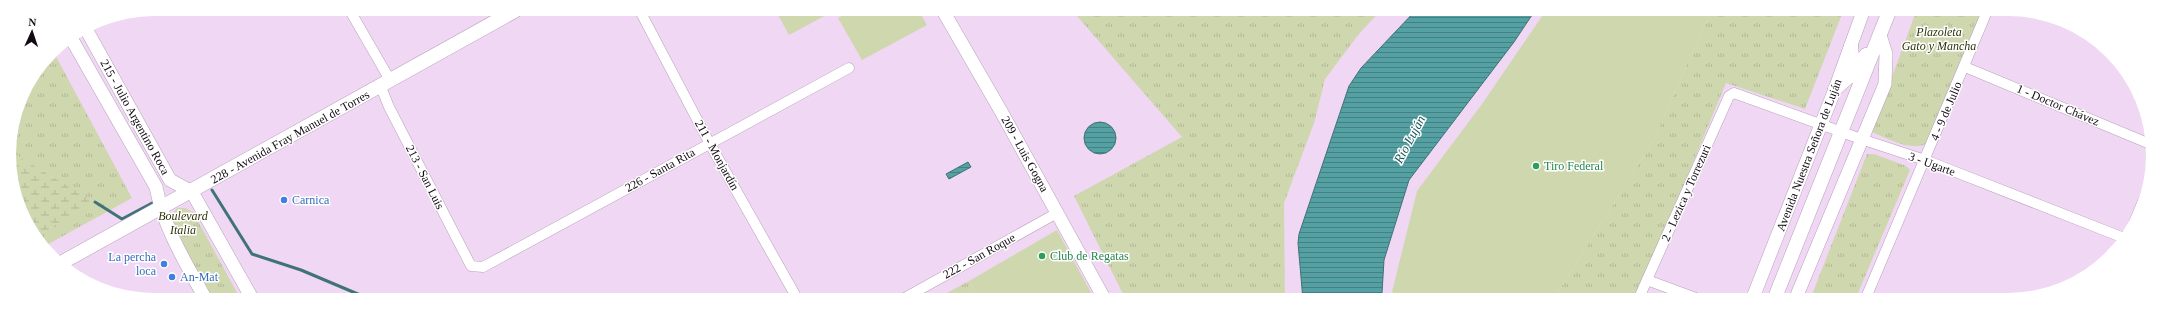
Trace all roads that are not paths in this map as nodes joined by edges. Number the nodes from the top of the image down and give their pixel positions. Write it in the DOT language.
graph roads {
  1 [pos="352,16"];
  2 [pos="506,16"];
  3 [pos="643,16"];
  4 [pos="946,16"];
  5 [pos="1862,16"];
  6 [pos="1887,16"];
  7 [pos="1985,16"];
  8 [pos="88,33"];
  9 [pos="1880,35"];
  10 [pos="73,42"];
  11 [pos="1851,46"];
  12 [pos="1965,66"];
  13 [pos="849,68"];
  14 [pos="1854,72"];
  15 [pos="386,84"];
  16 [pos="1836,89"];
  17 [pos="1738,94"];
  18 [pos="1854,99"];
  19 [pos="1821,125"];
  20 [pos="1841,132"];
  21 [pos="1861,140"];
  22 [pos="2146,142"];
  23 [pos="710,144"];
  24 [pos="1925,160"];
  25 [pos="192,192"];
  26 [pos="160,208"];
  27 [pos="1057,213"];
  28 [pos="2119,236"];
  29 [pos="65,261"];
  30 [pos="471,266"];
  31 [pos="1647,280"];
  32 [pos="202,293"];
  33 [pos="249,293"];
  34 [pos="794,293"];
  35 [pos="914,293"];
  36 [pos="1101,293"];
  37 [pos="1641,293"];
  38 [pos="1681,293"];
  39 [pos="1755,293"];
  40 [pos="1777,293"];
  41 [pos="1798,293"];
  42 [pos="1868,293"];
  1 -- 15 [label="street, 213 - San Luis"];
  2 -- 15 [label="main road, 228 - Avenida Fray Manuel de Torres"];
  3 -- 23 [label="street, 211 - Monjardín"];
  4 -- 27 [label="street, 209 - Luis Gogna"];
  5 -- 11 [label="street, Avenida Nuestra Señora de Luján"];
  6 -- 9 [label="main road, Avenida Nuestra Señora de Luján"];
  7 -- 12 [label="street, 4 - 9 de Julio"];
  8 -- 25 [label="street, 215 - Julio Argentino Roca"];
  9 -- 14 [label="main road"];
  9 -- 18 [label="main road, Avenida Nuestra Señora de Luján"];
  9 -- 21 [label="street"];
  10 -- 26 [label="street, 215 - Julio Argentino Roca"];
  11 -- 14 [label="main road"];
  11 -- 16 [label="street, Avenida Nuestra Señora de Luján"];
  12 -- 22 [label="street, 1 - Doctor Chávez"];
  12 -- 24 [label="street, 4 - 9 de Julio"];
  13 -- 23 [label="street, 226 - Santa Rita"];
  14 -- 16 [label="main road"];
  14 -- 18 [label="main road"];
  15 -- 25 [label="main road, 228 - Avenida Fray Manuel de Torres"];
  15 -- 30 [label="street, 213 - San Luis"];
  16 -- 19 [label="street, Avenida Nuestra Señora de Luján"];
  17 -- 19 [label="street, 3 - Ugarte"];
  17 -- 31 [label="street, 2 - Lezica y Torrezuri"];
  18 -- 20 [label="main road, Avenida Nuestra Señora de Luján"];
  19 -- 20 [label="street, 3 - Ugarte"];
  19 -- 39 [label="street, Avenida Nuestra Señora de Luján"];
  20 -- 21 [label="street, 3 - Ugarte"];
  20 -- 40 [label="main road, Avenida Nuestra Señora de Luján"];
  21 -- 24 [label="street, 3 - Ugarte"];
  21 -- 41 [label="street"];
  23 -- 30 [label="street, 226 - Santa Rita"];
  23 -- 34 [label="street, 211 - Monjardín"];
  24 -- 28 [label="street, 3 - Ugarte"];
  24 -- 42 [label="street, 4 - 9 de Julio"];
  25 -- 26 [label="main road, 228 - Avenida Fray Manuel de Torres"];
  25 -- 33 [label="street"];
  26 -- 29 [label="main road, 228 - Avenida Fray Manuel de Torres"];
  26 -- 32 [label="street, 215 - Julio Argentino Roca"];
  27 -- 35 [label="street, 222 - San Roque"];
  27 -- 36 [label="street, 209 - Luis Gogna"];
  31 -- 37 [label="street, 2 - Lezica y Torrezuri"];
  31 -- 38 [label="street"];
}
